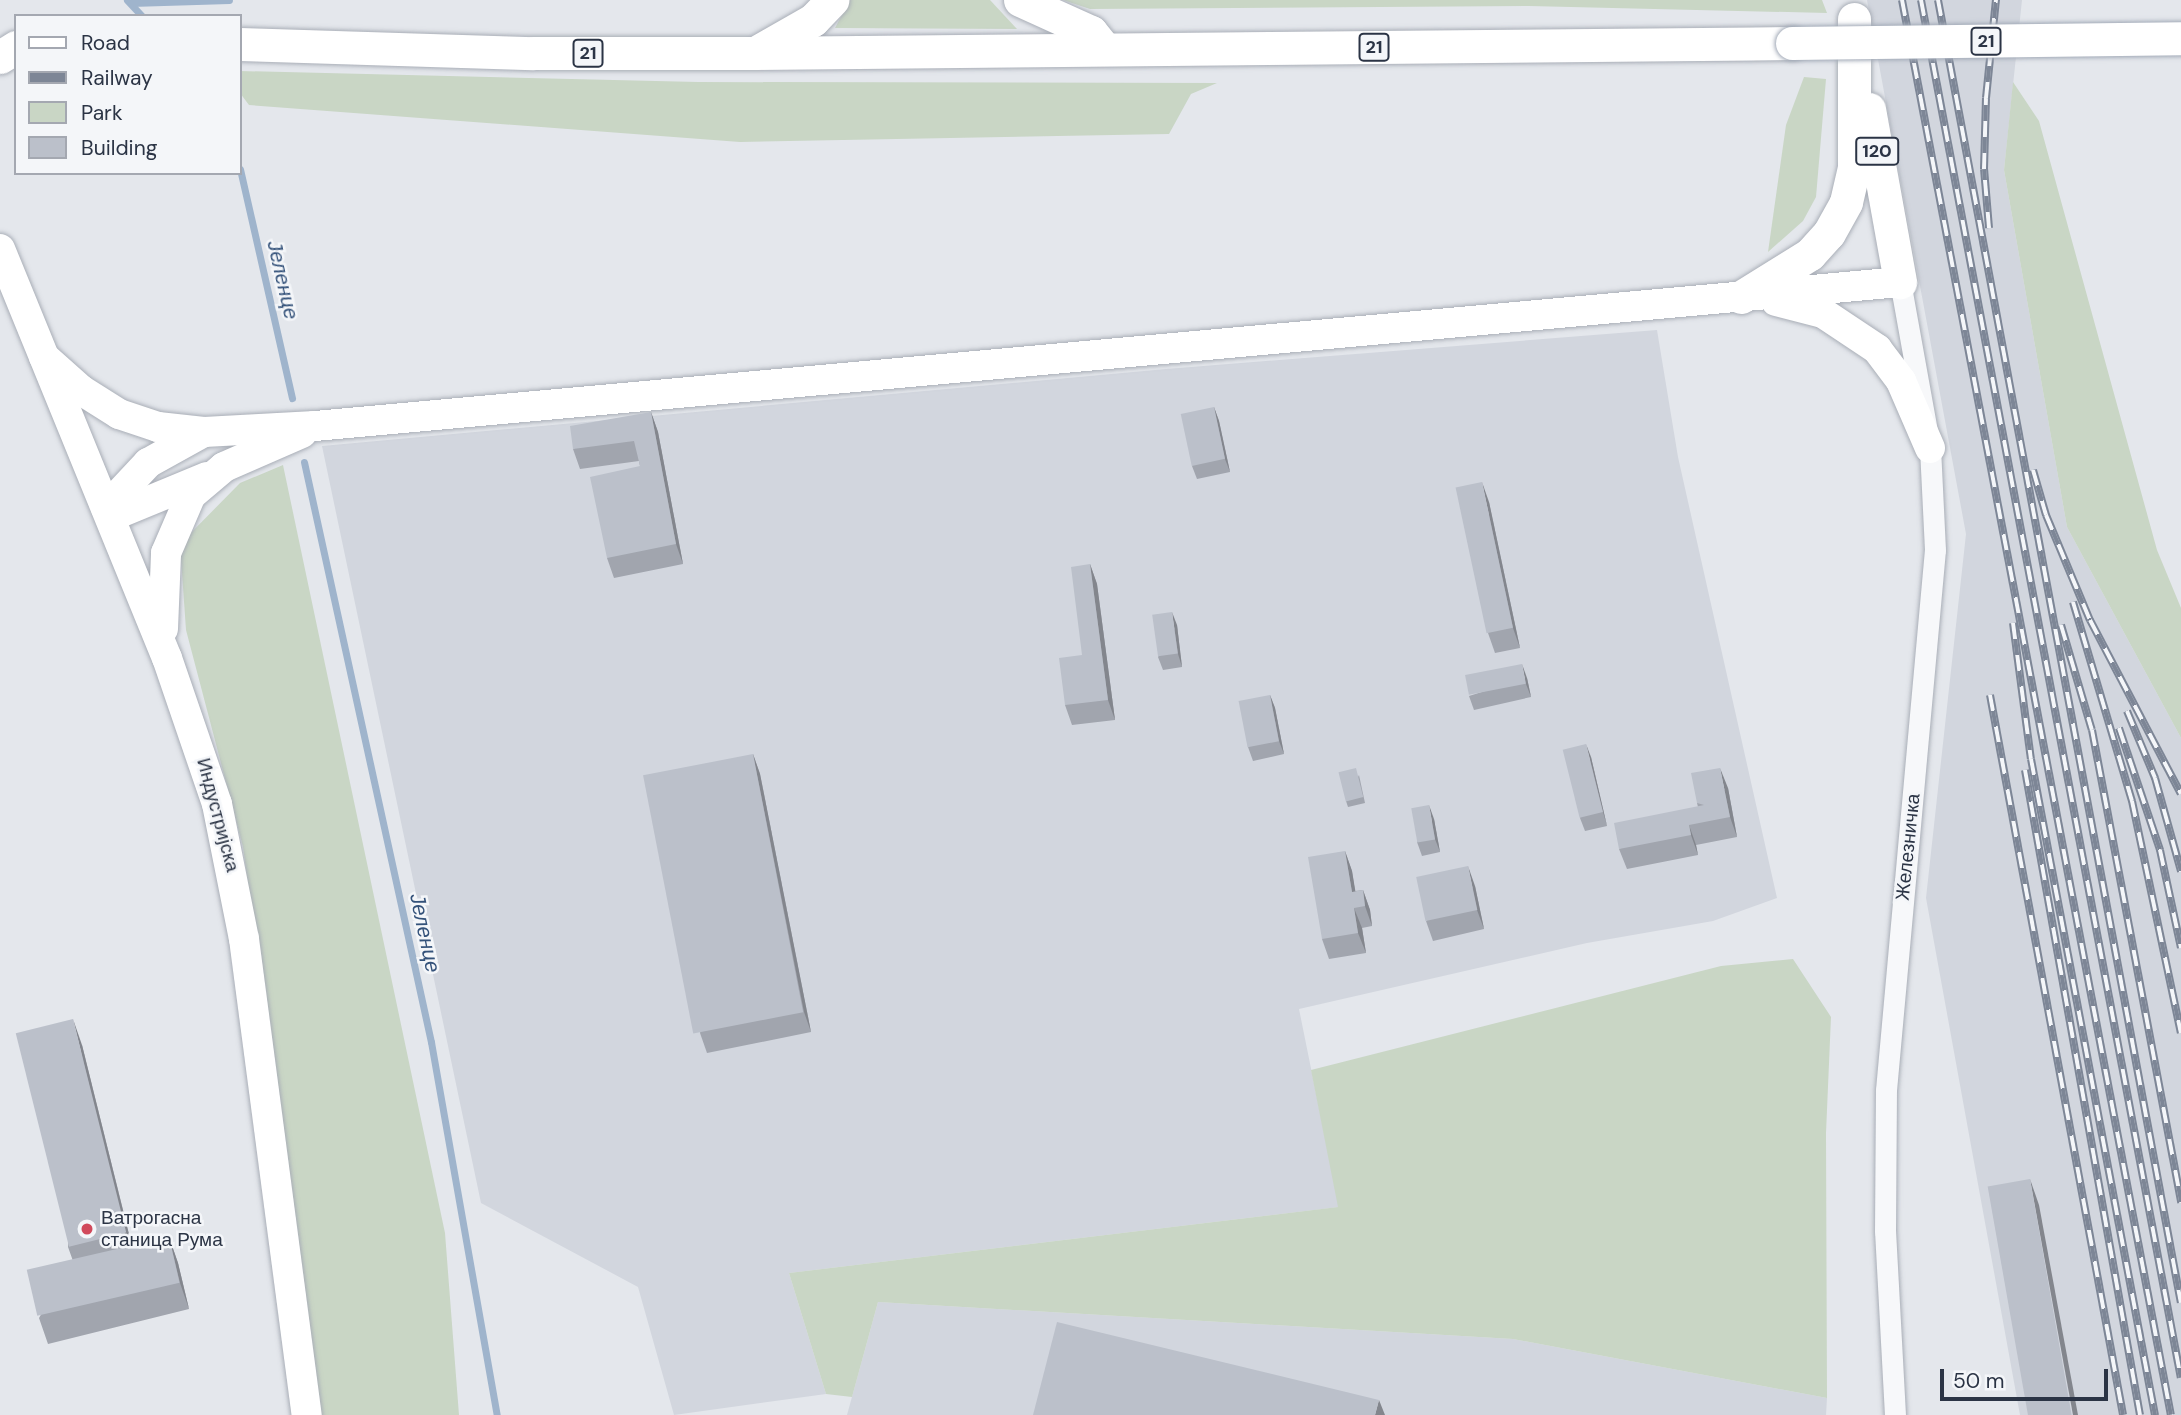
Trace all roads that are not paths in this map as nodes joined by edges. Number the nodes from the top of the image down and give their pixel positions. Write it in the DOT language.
graph roads {
  1 [pos="832,0"];
  2 [pos="1020,0"];
  3 [pos="1852,10"];
  4 [pos="2181,38"];
  5 [pos="242,44"];
  6 [pos="1105,49"];
  7 [pos="755,53"];
  8 [pos="0,249"];
  9 [pos="1900,282"];
  10 [pos="1741,296"];
  11 [pos="44,358"];
  12 [pos="315,426"];
  13 [pos="204,432"];
  14 [pos="1930,447"];
  15 [pos="208,477"];
  16 [pos="108,512"];
  17 [pos="167,658"];
  18 [pos="307,1415"];
  19 [pos="1895,1415"];
  1 -- 7 [label="main road"];
  2 -- 6 [label="main road"];
  3 -- 9 [label="main road, 120"];
  3 -- 10 [label="main road"];
  4 -- 6 [label="main road, 21, bridge"];
  5 -- 7 [label="main road, 21"];
  6 -- 7 [label="main road, 21"];
  8 -- 11 [label="main road, Индустријска"];
  9 -- 10 [label="main road"];
  9 -- 14 [label="street, Железничка"];
  10 -- 12 [label="main road"];
  10 -- 14 [label="main road"];
  11 -- 13 [label="main road"];
  11 -- 16 [label="main road, Индустријска"];
  12 -- 13 [label="main road"];
  12 -- 15 [label="main road"];
  13 -- 16 [label="main road"];
  14 -- 19 [label="street, Железничка"];
  15 -- 16 [label="main road"];
  15 -- 17 [label="main road"];
  16 -- 17 [label="main road, Индустријска"];
  17 -- 18 [label="main road, Индустријска"];
}
